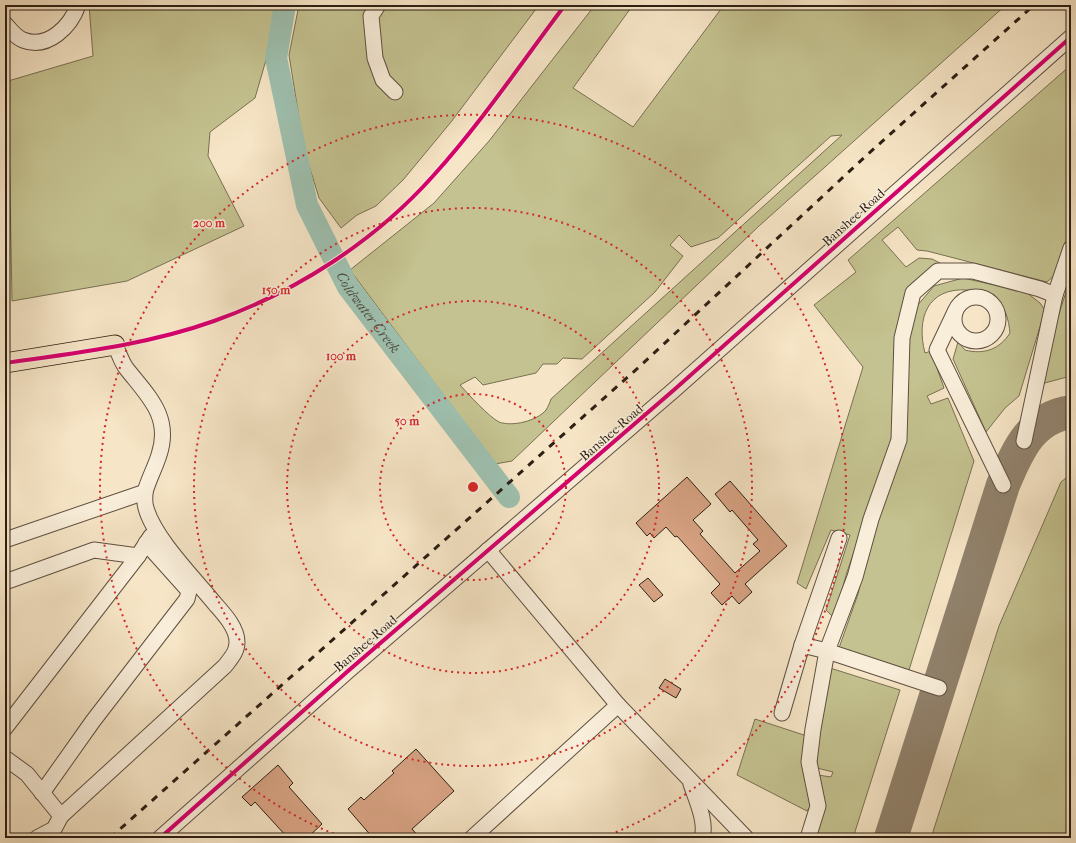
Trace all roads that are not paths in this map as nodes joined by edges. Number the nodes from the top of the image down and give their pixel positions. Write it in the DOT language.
graph roads {
  1 [pos="78,5"];
  2 [pos="378,5"];
  3 [pos="5,24"];
  4 [pos="1071,37"];
  5 [pos="395,92"];
  6 [pos="1071,248"];
  7 [pos="1055,295"];
  8 [pos="955,312"];
  9 [pos="115,345"];
  10 [pos="5,363"];
  11 [pos="1024,441"];
  12 [pos="1003,486"];
  13 [pos="145,492"];
  14 [pos="156,528"];
  15 [pos="839,538"];
  16 [pos="5,540"];
  17 [pos="142,549"];
  18 [pos="488,550"];
  19 [pos="5,582"];
  20 [pos="802,645"];
  21 [pos="827,651"];
  22 [pos="939,688"];
  23 [pos="618,705"];
  24 [pos="782,714"];
  25 [pos="5,728"];
  26 [pos="5,758"];
  27 [pos="688,777"];
  28 [pos="42,793"];
  29 [pos="61,816"];
  30 [pos="37,838"];
  31 [pos="160,838"];
  32 [pos="472,838"];
  33 [pos="702,838"];
  34 [pos="746,838"];
  35 [pos="808,838"];
  1 -- 3 [label="street"];
  2 -- 5 [label="street"];
  4 -- 18 [label="street, Banshee Road"];
  6 -- 7 [label="street"];
  7 -- 11 [label="street"];
  7 -- 21 [label="street"];
  8 -- 12 [label="street"];
  9 -- 10 [label="main road"];
  9 -- 13 [label="street"];
  13 -- 14 [label="street"];
  13 -- 16 [label="street"];
  14 -- 17 [label="street"];
  14 -- 29 [label="street"];
  15 -- 20 [label="street"];
  17 -- 19 [label="street"];
  17 -- 25 [label="street"];
  17 -- 28 [label="street"];
  18 -- 23 [label="street"];
  18 -- 31 [label="street, Banshee Road"];
  20 -- 21 [label="street"];
  20 -- 24 [label="street"];
  21 -- 22 [label="street"];
  21 -- 35 [label="street"];
  23 -- 27 [label="street"];
  23 -- 32 [label="street"];
  26 -- 28 [label="street"];
  27 -- 33 [label="street"];
  27 -- 34 [label="street"];
  28 -- 29 [label="street"];
  29 -- 30 [label="street"];
}
